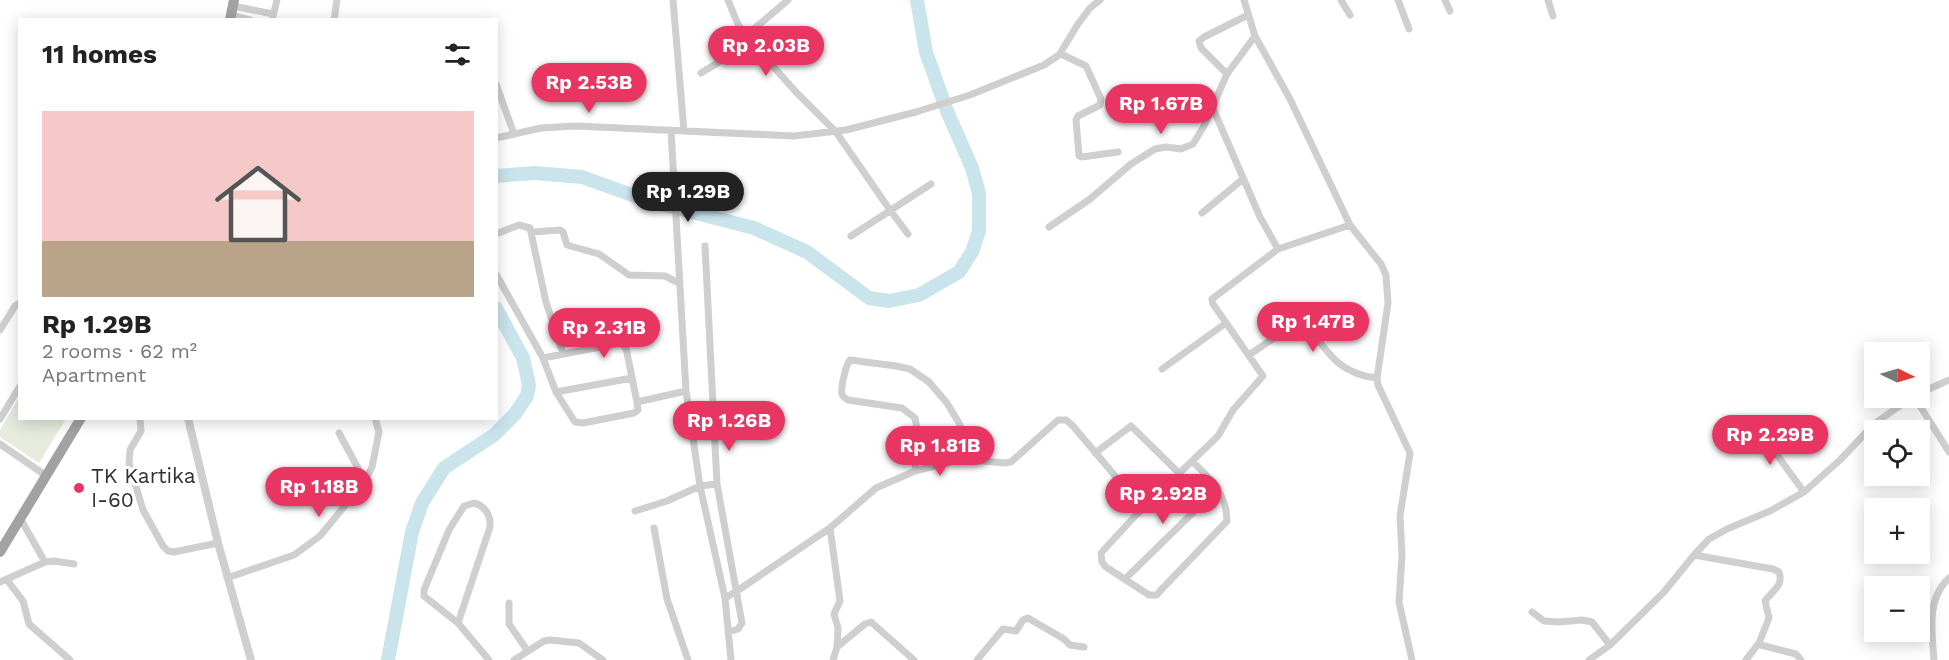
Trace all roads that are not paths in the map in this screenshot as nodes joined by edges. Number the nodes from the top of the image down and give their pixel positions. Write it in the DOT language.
graph roads {
  1 [pos="277,0"];
  2 [pos="338,0"];
  3 [pos="674,0"];
  4 [pos="728,0"];
  5 [pos="788,0"];
  6 [pos="1100,0"];
  7 [pos="1244,0"];
  8 [pos="1341,0"];
  9 [pos="1398,0"];
  10 [pos="1445,0"];
  11 [pos="1548,0"];
  12 [pos="232,10"];
  13 [pos="1450,11"];
  14 [pos="1248,15"];
  15 [pos="1350,15"];
  16 [pos="1553,16"];
  17 [pos="273,17"];
  18 [pos="246,18"];
  19 [pos="334,18"];
  20 [pos="1409,29"];
  21 [pos="1254,36"];
  22 [pos="752,42"];
  23 [pos="1060,54"];
  24 [pos="701,73"];
  25 [pos="1227,74"];
  26 [pos="498,90"];
  27 [pos="1212,106"];
  28 [pos="671,130"];
  29 [pos="684,131"];
  30 [pos="836,132"];
  31 [pos="514,134"];
  32 [pos="498,138"];
  33 [pos="1118,152"];
  34 [pos="1244,179"];
  35 [pos="931,184"];
  36 [pos="890,210"];
  37 [pos="1202,213"];
  38 [pos="1350,225"];
  39 [pos="1049,227"];
  40 [pos="532,232"];
  41 [pos="498,233"];
  42 [pos="909,234"];
  43 [pos="851,236"];
  44 [pos="705,246"];
  45 [pos="1278,249"];
  46 [pos="498,278"];
  47 [pos="679,283"];
  48 [pos="18,304"];
  49 [pos="1226,323"];
  50 [pos="0,330"];
  51 [pos="563,354"];
  52 [pos="1249,355"];
  53 [pos="543,358"];
  54 [pos="1161,369"];
  55 [pos="632,378"];
  56 [pos="1377,378"];
  57 [pos="1948,383"];
  58 [pos="18,389"];
  59 [pos="1930,389"];
  60 [pos="686,391"];
  61 [pos="556,392"];
  62 [pos="637,402"];
  63 [pos="1898,408"];
  64 [pos="1920,408"];
  65 [pos="0,419"];
  66 [pos="80,420"];
  67 [pos="141,420"];
  68 [pos="188,420"];
  69 [pos="376,420"];
  70 [pos="1756,426"];
  71 [pos="339,432"];
  72 [pos="0,444"];
  73 [pos="1949,452"];
  74 [pos="1095,453"];
  75 [pos="969,459"];
  76 [pos="1193,462"];
  77 [pos="915,471"];
  78 [pos="1180,474"];
  79 [pos="45,475"];
  80 [pos="365,481"];
  81 [pos="717,484"];
  82 [pos="700,486"];
  83 [pos="1218,488"];
  84 [pos="1804,492"];
  85 [pos="1143,509"];
  86 [pos="635,511"];
  87 [pos="20,518"];
  88 [pos="654,528"];
  89 [pos="830,528"];
  90 [pos="218,543"];
  91 [pos="0,552"];
  92 [pos="1694,555"];
  93 [pos="45,562"];
  94 [pos="74,564"];
  95 [pos="227,578"];
  96 [pos="1949,578"];
  97 [pos="1125,579"];
  98 [pos="4,581"];
  99 [pos="737,591"];
  100 [pos="725,598"];
  101 [pos="509,603"];
  102 [pos="1532,612"];
  103 [pos="458,623"];
  104 [pos="728,632"];
  105 [pos="1759,643"];
  106 [pos="1610,645"];
  107 [pos="837,647"];
  108 [pos="1084,647"];
  109 [pos="527,650"];
  110 [pos="70,660"];
  111 [pos="251,660"];
  112 [pos="489,660"];
  113 [pos="514,660"];
  114 [pos="603,660"];
  115 [pos="688,660"];
  116 [pos="731,660"];
  117 [pos="833,660"];
  118 [pos="914,660"];
  119 [pos="977,660"];
  120 [pos="1412,660"];
  121 [pos="1589,660"];
  122 [pos="1746,660"];
  123 [pos="1802,660"];
  124 [pos="1934,660"];
  1 -- 17 [label="street"];
  2 -- 19 [label="street"];
  3 -- 29 [label="street"];
  4 -- 22 [label="street"];
  5 -- 22 [label="street"];
  6 -- 23 [label="street"];
  7 -- 14 [label="street"];
  8 -- 15 [label="street"];
  9 -- 20 [label="street"];
  10 -- 13 [label="street"];
  11 -- 16 [label="street"];
  12 -- 17 [label="street"];
  12 -- 18 [label="street"];
  14 -- 21 [label="street"];
  14 -- 25 [label="street"];
  21 -- 25 [label="street"];
  21 -- 38 [label="street"];
  22 -- 24 [label="street"];
  22 -- 30 [label="street"];
  23 -- 30 [label="street"];
  23 -- 33 [label="street"];
  25 -- 27 [label="street"];
  26 -- 31 [label="street"];
  27 -- 34 [label="street"];
  27 -- 39 [label="street"];
  28 -- 29 [label="street"];
  28 -- 31 [label="street"];
  28 -- 47 [label="street"];
  29 -- 30 [label="street"];
  30 -- 36 [label="street"];
  31 -- 32 [label="street"];
  34 -- 37 [label="street"];
  34 -- 45 [label="street"];
  35 -- 36 [label="street"];
  36 -- 42 [label="street"];
  36 -- 43 [label="street"];
  38 -- 45 [label="street"];
  38 -- 56 [label="street"];
  40 -- 41 [label="street"];
  40 -- 47 [label="street"];
  40 -- 51 [label="street"];
  44 -- 81 [label="street"];
  45 -- 49 [label="street"];
  46 -- 53 [label="street"];
  47 -- 60 [label="street"];
  48 -- 50 [label="street"];
  49 -- 52 [label="street"];
  49 -- 54 [label="street"];
  51 -- 53 [label="street"];
  51 -- 55 [label="street"];
  52 -- 56 [label="street"];
  52 -- 76 [label="street"];
  53 -- 61 [label="street"];
  55 -- 61 [label="street"];
  55 -- 62 [label="street"];
  56 -- 120 [label="street"];
  57 -- 59 [label="street"];
  58 -- 65 [label="street"];
  60 -- 62 [label="street"];
  60 -- 82 [label="street"];
  61 -- 62 [label="street"];
  63 -- 84 [label="street"];
  64 -- 73 [label="street"];
  66 -- 79 [label="highway"];
  67 -- 90 [label="street"];
  68 -- 90 [label="street"];
  69 -- 80 [label="street"];
  70 -- 84 [label="street"];
  71 -- 80 [label="street"];
  72 -- 79 [label="street"];
  74 -- 75 [label="street"];
  74 -- 78 [label="street"];
  74 -- 85 [label="street"];
  75 -- 77 [label="street"];
  75 -- 77 [label="street"];
  76 -- 78 [label="street"];
  76 -- 83 [label="street"];
  77 -- 89 [label="street"];
  78 -- 85 [label="street"];
  79 -- 87 [label="highway"];
  80 -- 95 [label="street"];
  81 -- 82 [label="street"];
  81 -- 99 [label="street"];
  82 -- 86 [label="street"];
  82 -- 100 [label="street"];
  83 -- 97 [label="street"];
  83 -- 97 [label="street"];
  84 -- 92 [label="street"];
  85 -- 97 [label="street"];
  87 -- 91 [label="highway"];
  87 -- 93 [label="street"];
  88 -- 115 [label="street"];
  89 -- 99 [label="street"];
  89 -- 107 [label="street"];
  90 -- 95 [label="street"];
  92 -- 105 [label="street"];
  92 -- 106 [label="street"];
  93 -- 94 [label="street"];
  93 -- 98 [label="street"];
  95 -- 111 [label="street"];
  96 -- 124 [label="street"];
  98 -- 110 [label="street"];
  99 -- 100 [label="street"];
  99 -- 104 [label="street"];
  100 -- 104 [label="street"];
  101 -- 109 [label="street"];
  102 -- 106 [label="street"];
  103 -- 103 [label="street"];
  103 -- 112 [label="street"];
  104 -- 116 [label="street"];
  105 -- 122 [label="street"];
  105 -- 123 [label="street"];
  106 -- 121 [label="street"];
  107 -- 117 [label="street"];
  107 -- 118 [label="street"];
  108 -- 119 [label="street"];
  109 -- 113 [label="street"];
  109 -- 114 [label="street"];
}
